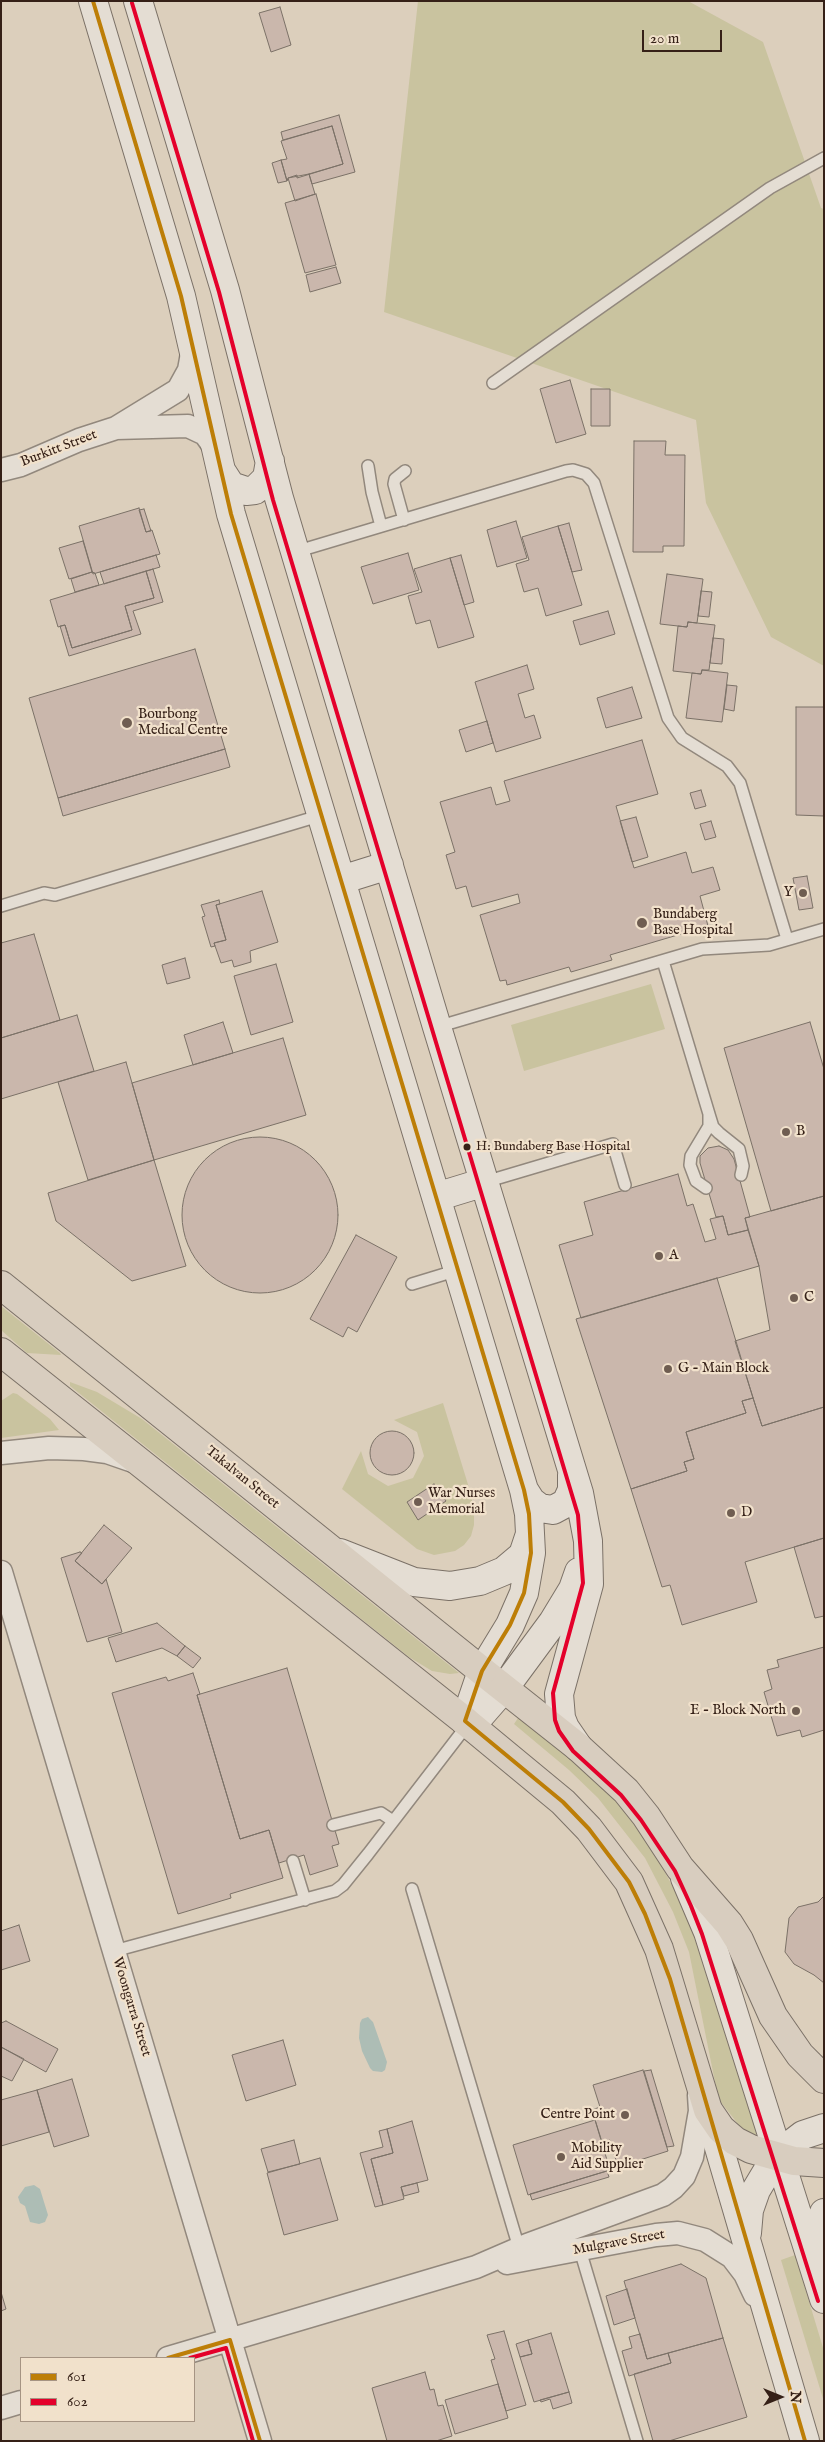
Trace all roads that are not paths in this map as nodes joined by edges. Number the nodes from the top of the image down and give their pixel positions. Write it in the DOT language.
graph roads {
  1 [pos="93,1"];
  2 [pos="142,3"];
  3 [pos="824,158"];
  4 [pos="231,313"];
  5 [pos="187,320"];
  6 [pos="193,346"];
  7 [pos="493,384"];
  8 [pos="116,428"];
  9 [pos="219,462"];
  10 [pos="270,462"];
  11 [pos="368,466"];
  12 [pos="1,470"];
  13 [pos="405,471"];
  14 [pos="404,520"];
  15 [pos="382,526"];
  16 [pos="296,552"];
  17 [pos="322,816"];
  18 [pos="390,865"];
  19 [pos="341,880"];
  20 [pos="1,906"];
  21 [pos="824,929"];
  22 [pos="787,939"];
  23 [pos="663,960"];
  24 [pos="437,1027"];
  25 [pos="709,1114"];
  26 [pos="741,1175"];
  27 [pos="485,1182"];
  28 [pos="625,1185"];
  29 [pos="706,1188"];
  30 [pos="436,1197"];
  31 [pos="458,1269"];
  32 [pos="412,1284"];
  33 [pos="1,1285"];
  34 [pos="1,1352"];
  35 [pos="1,1453"];
  36 [pos="139,1463"];
  37 [pos="572,1475"];
  38 [pos="524,1490"];
  39 [pos="584,1514"];
  40 [pos="530,1528"];
  41 [pos="331,1549"];
  42 [pos="1,1572"];
  43 [pos="482,1670"];
  44 [pos="505,1687"];
  45 [pos="468,1723"];
  46 [pos="578,1747"];
  47 [pos="393,1821"];
  48 [pos="333,1825"];
  49 [pos="293,1861"];
  50 [pos="680,1868"];
  51 [pos="412,1889"];
  52 [pos="305,1900"];
  53 [pos="114,1951"];
  54 [pos="698,2076"];
  55 [pos="824,2079"];
  56 [pos="708,2110"];
  57 [pos="824,2128"];
  58 [pos="778,2157"];
  59 [pos="824,2163"];
  60 [pos="824,2213"];
  61 [pos="746,2242"];
  62 [pos="519,2248"];
  63 [pos="580,2250"];
  64 [pos="476,2267"];
  65 [pos="820,2287"];
  66 [pos="774,2331"];
  67 [pos="230,2340"];
  68 [pos="171,2357"];
  69 [pos="20,2402"];
  70 [pos="1,2408"];
  71 [pos="260,2441"];
  72 [pos="637,2441"];
  73 [pos="805,2441"];
  1 -- 5 [label="street"];
  2 -- 4 [label="street"];
  3 -- 7 [label="lane"];
  4 -- 5 [label="street"];
  4 -- 10 [label="street"];
  5 -- 6 [label="street"];
  6 -- 8 [label="street, Burkitt Street"];
  6 -- 9 [label="street"];
  8 -- 9 [label="street, Burkitt Street"];
  8 -- 12 [label="street, Burkitt Street"];
  9 -- 10 [label="street"];
  9 -- 17 [label="street"];
  10 -- 16 [label="street"];
  11 -- 15 [label="lane"];
  13 -- 14 [label="lane"];
  14 -- 15 [label="lane"];
  14 -- 22 [label="lane"];
  15 -- 16 [label="lane"];
  16 -- 18 [label="street"];
  17 -- 19 [label="street"];
  17 -- 20 [label="lane"];
  18 -- 19 [label="street"];
  18 -- 24 [label="street"];
  19 -- 30 [label="street"];
  21 -- 22 [label="lane"];
  22 -- 23 [label="lane"];
  23 -- 24 [label="lane"];
  23 -- 25 [label="lane"];
  24 -- 27 [label="street"];
  25 -- 26 [label="lane"];
  25 -- 29 [label="lane"];
  27 -- 28 [label="lane"];
  27 -- 30 [label="street"];
  27 -- 37 [label="street"];
  30 -- 31 [label="street"];
  31 -- 32 [label="lane"];
  31 -- 38 [label="street"];
  33 -- 41 [label="main road, Takalvan Street"];
  34 -- 36 [label="main road"];
  35 -- 36 [label="street"];
  36 -- 45 [label="main road"];
  37 -- 38 [label="street"];
  37 -- 39 [label="street"];
  38 -- 40 [label="street"];
  39 -- 44 [label="street"];
  39 -- 46 [label="street"];
  40 -- 41 [label="street"];
  40 -- 43 [label="street"];
  41 -- 43 [label="main road, Takalvan Street"];
  42 -- 53 [label="street, Woongarra Street"];
  43 -- 44 [label="main road, Takalvan Street"];
  43 -- 45 [label="street"];
  44 -- 45 [label="street"];
  44 -- 46 [label="main road, Takalvan Street"];
  45 -- 47 [label="lane"];
  45 -- 54 [label="main road"];
  46 -- 50 [label="main road, Takalvan Street"];
  47 -- 48 [label="lane"];
  47 -- 52 [label="lane"];
  49 -- 52 [label="lane"];
  50 -- 55 [label="main road, Takalvan Street"];
  50 -- 58 [label="street"];
  51 -- 62 [label="lane"];
  52 -- 53 [label="lane"];
  53 -- 67 [label="street, Woongarra Street"];
  54 -- 56 [label="main road"];
  54 -- 62 [label="street, Mulgrave Street"];
  56 -- 58 [label="main road"];
  56 -- 61 [label="street"];
  57 -- 58 [label="street"];
  58 -- 59 [label="main road"];
  58 -- 61 [label="street"];
  58 -- 65 [label="street"];
  60 -- 65 [label="street"];
  61 -- 66 [label="street"];
  62 -- 64 [label="street, Mulgrave Street"];
  63 -- 64 [label="street, Mulgrave Street"];
  63 -- 66 [label="street, Mulgrave Street"];
  63 -- 72 [label="lane"];
  64 -- 67 [label="street, Mulgrave Street"];
  66 -- 73 [label="street"];
  67 -- 68 [label="street, Mulgrave Street"];
  67 -- 71 [label="street, Woongarra Street"];
  69 -- 70 [label="street"];
}
